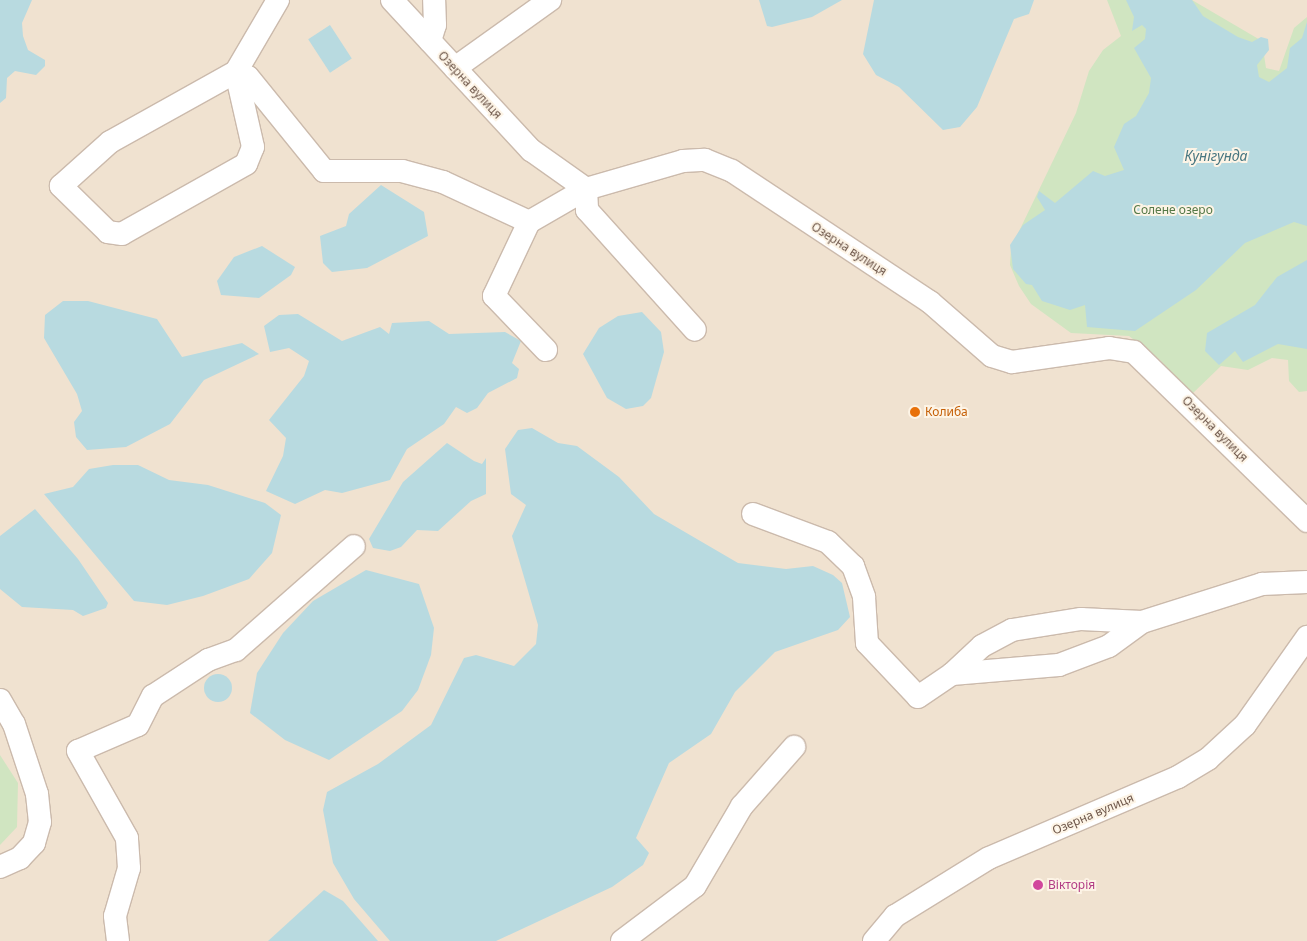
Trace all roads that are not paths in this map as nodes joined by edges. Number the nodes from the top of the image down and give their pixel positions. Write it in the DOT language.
graph roads {
  1 [pos="278,0"];
  2 [pos="392,0"];
  3 [pos="434,0"];
  4 [pos="537,3"];
  5 [pos="430,41"];
  6 [pos="455,68"];
  7 [pos="236,72"];
  8 [pos="586,190"];
  9 [pos="529,222"];
  10 [pos="695,330"];
  11 [pos="546,350"];
  12 [pos="753,514"];
  13 [pos="1307,521"];
  14 [pos="354,546"];
  15 [pos="1307,582"];
  16 [pos="1142,622"];
  17 [pos="1307,637"];
  18 [pos="952,674"];
  19 [pos="0,700"];
  20 [pos="794,746"];
  21 [pos="0,867"];
  22 [pos="118,941"];
  23 [pos="622,941"];
  24 [pos="874,941"];
  1 -- 7 [label="street"];
  2 -- 5 [label="street, Озерна вулиця"];
  3 -- 5 [label="street"];
  4 -- 6 [label="street"];
  5 -- 6 [label="street, Озерна вулиця"];
  6 -- 8 [label="street, Озерна вулиця"];
  7 -- 7 [label="street"];
  7 -- 9 [label="street"];
  8 -- 9 [label="street"];
  8 -- 10 [label="street"];
  8 -- 13 [label="street, Озерна вулиця"];
  9 -- 11 [label="street"];
  12 -- 18 [label="street"];
  14 -- 22 [label="street"];
  15 -- 16 [label="street"];
  16 -- 18 [label="street"];
  16 -- 18 [label="street"];
  17 -- 24 [label="street, Озерна вулиця"];
  19 -- 21 [label="street"];
  20 -- 23 [label="street"];
}
